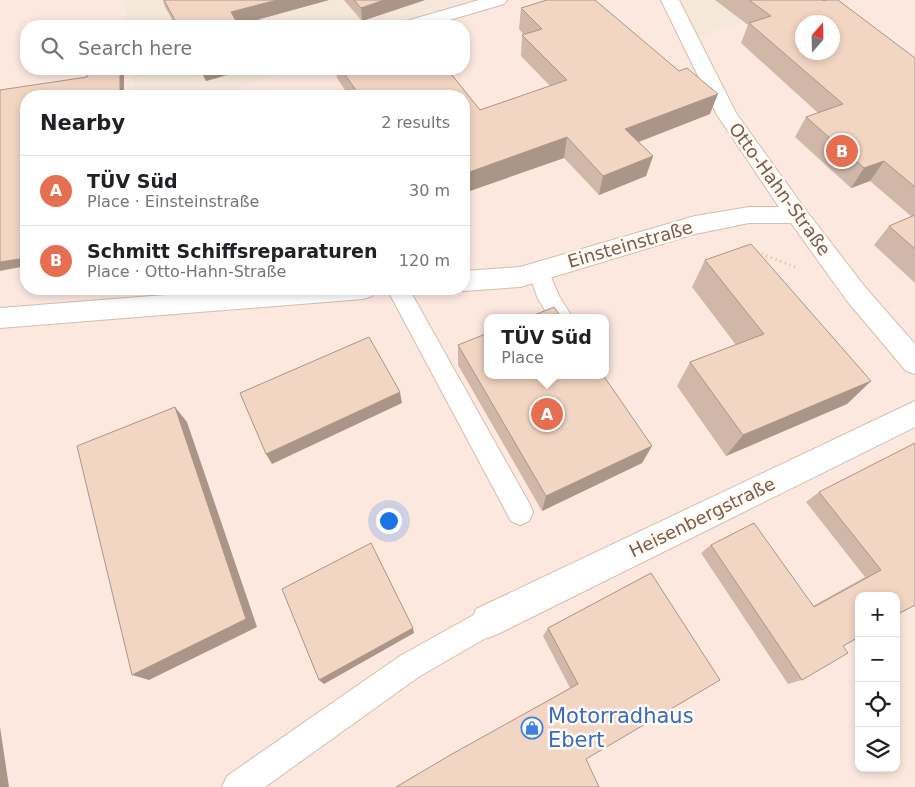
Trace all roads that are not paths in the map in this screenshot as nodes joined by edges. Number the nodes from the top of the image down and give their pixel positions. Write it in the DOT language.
graph roads {
  1 [pos="498,0"];
  2 [pos="670,0"];
  3 [pos="430,20"];
  4 [pos="797,215"];
  5 [pos="540,271"];
  6 [pos="470,281"];
  7 [pos="288,295"];
  8 [pos="401,295"];
  9 [pos="559,314"];
  10 [pos="0,318"];
  11 [pos="915,363"];
  12 [pos="915,413"];
  13 [pos="520,512"];
  14 [pos="488,622"];
  15 [pos="238,787"];
  1 -- 3 [label="street"];
  2 -- 4 [label="street, Otto-Hahn-Straße"];
  4 -- 5 [label="street, Einsteinstraße"];
  4 -- 11 [label="street, Otto-Hahn-Straße"];
  5 -- 6 [label="street, Einsteinstraße"];
  5 -- 9 [label="lane"];
  7 -- 10 [label="street"];
  8 -- 13 [label="lane"];
  12 -- 14 [label="street, Heisenbergstraße"];
  14 -- 15 [label="lane"];
}
